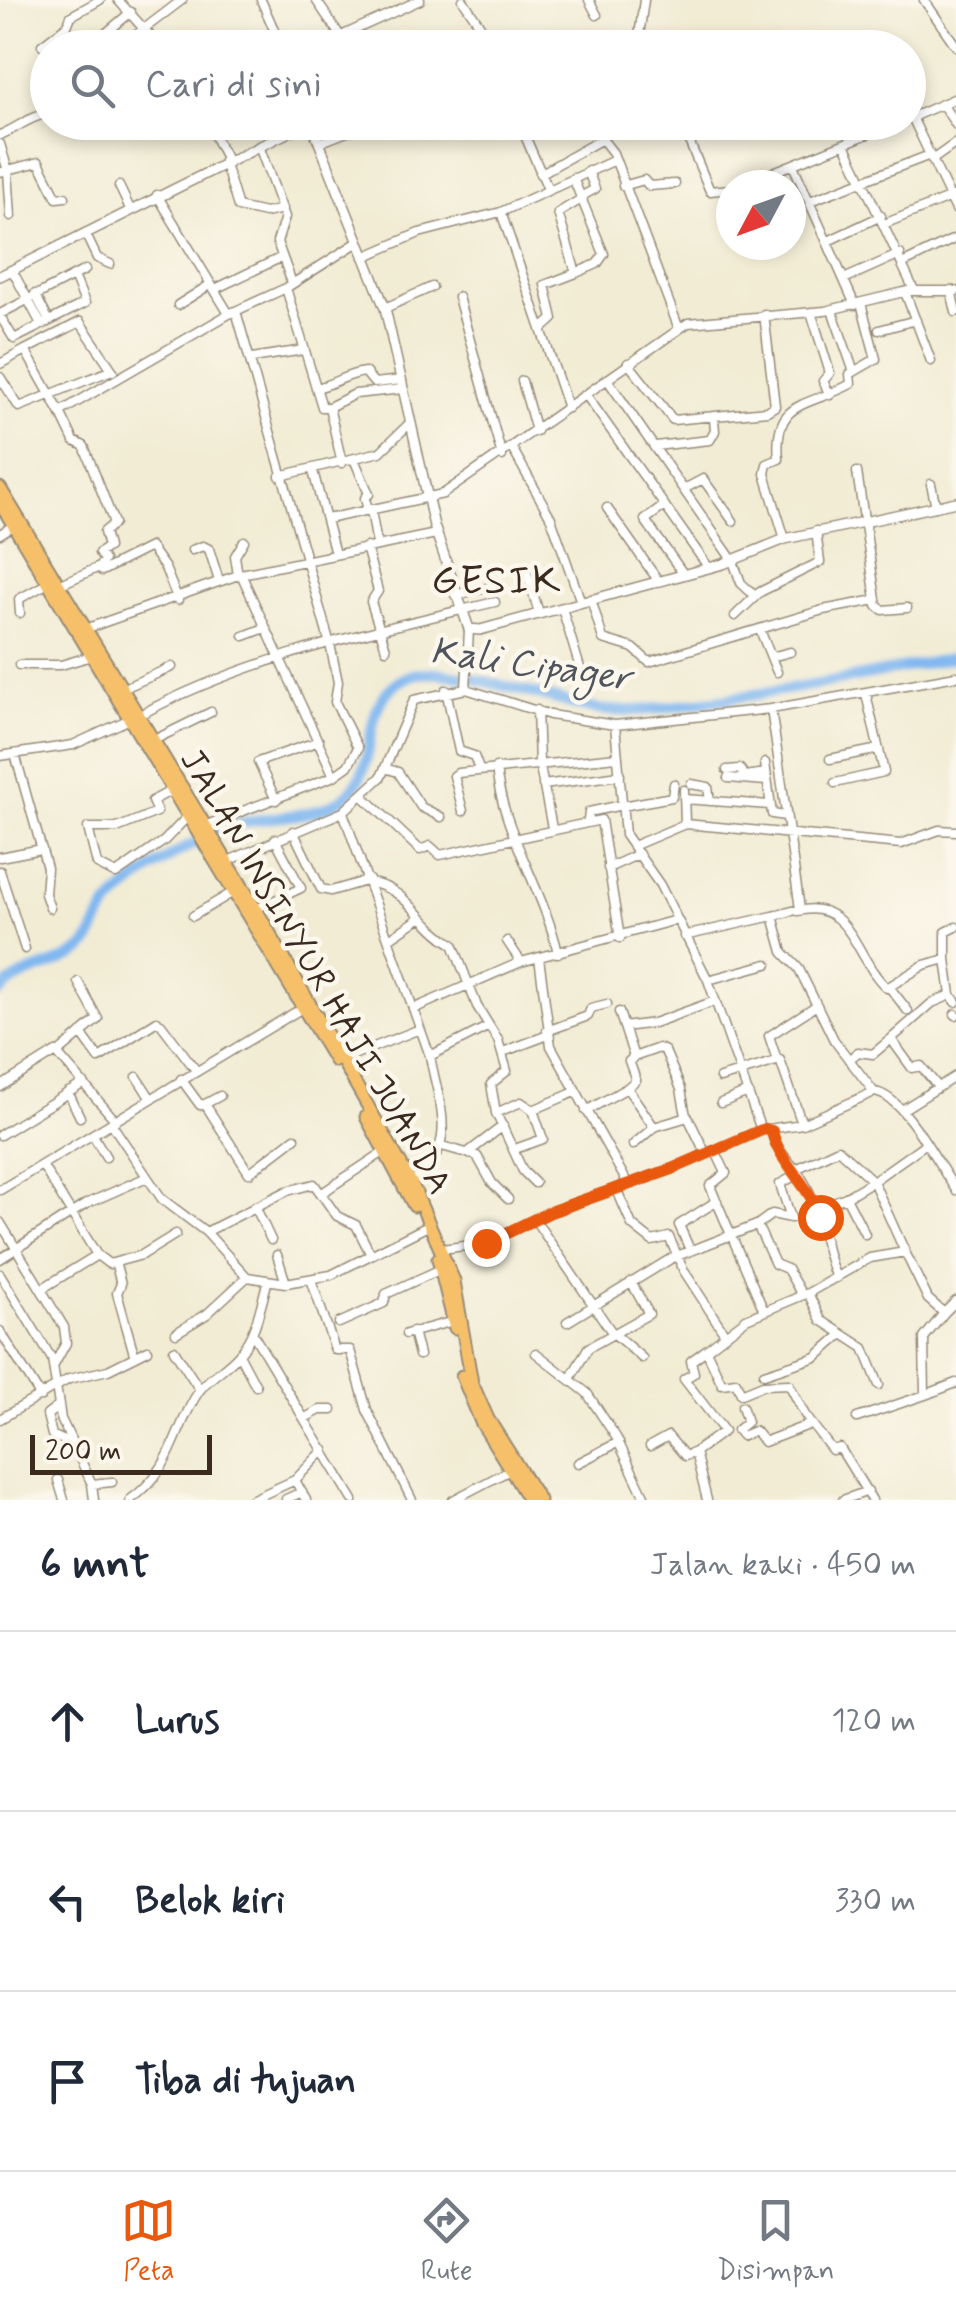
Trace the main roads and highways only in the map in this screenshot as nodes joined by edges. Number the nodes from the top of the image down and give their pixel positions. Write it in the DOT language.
graph roads {
  1 [pos="0,488"];
  2 [pos="0,503"];
  3 [pos="55,583"];
  4 [pos="136,716"];
  5 [pos="206,824"];
  6 [pos="215,850"];
  7 [pos="268,938"];
  8 [pos="346,1073"];
  9 [pos="466,1378"];
  10 [pos="529,1500"];
  11 [pos="539,1500"];
  1 -- 3 [label="highway, JALAN INSINYUR HAJI JUANDA"];
  2 -- 3 [label="highway, JALAN INSINYUR HAJI JUANDA"];
  3 -- 4 [label="highway, JALAN INSINYUR HAJI JUANDA"];
  3 -- 4 [label="highway, JALAN INSINYUR HAJI JUANDA"];
  4 -- 5 [label="highway, JALAN INSINYUR HAJI JUANDA"];
  4 -- 5 [label="highway, JALAN INSINYUR HAJI JUANDA"];
  5 -- 6 [label="highway, JALAN INSINYUR HAJI JUANDA"];
  6 -- 7 [label="highway, JALAN INSINYUR HAJI JUANDA"];
  6 -- 7 [label="highway, JALAN INSINYUR HAJI JUANDA"];
  7 -- 8 [label="highway, JALAN INSINYUR HAJI JUANDA"];
  7 -- 8 [label="highway, JALAN INSINYUR HAJI JUANDA"];
  8 -- 9 [label="highway, JALAN INSINYUR HAJI JUANDA"];
  8 -- 9 [label="highway, JALAN INSINYUR HAJI JUANDA"];
  9 -- 10 [label="highway, JALAN INSINYUR HAJI JUANDA"];
  9 -- 11 [label="highway, JALAN INSINYUR HAJI JUANDA"];
}
